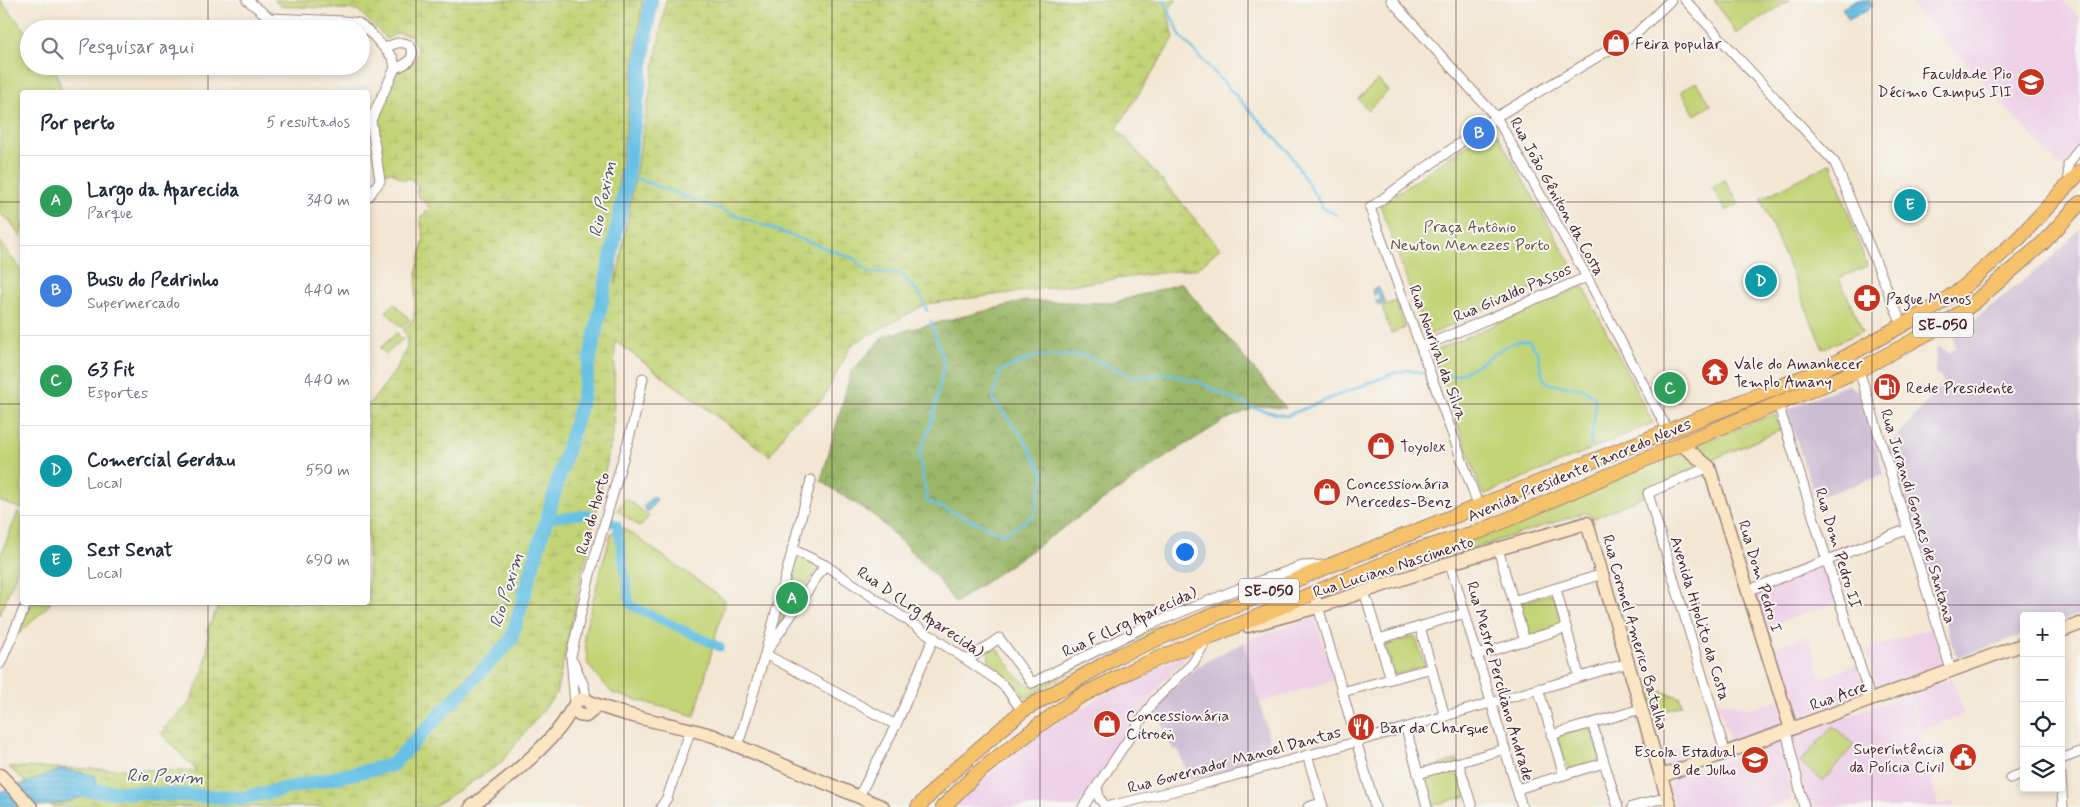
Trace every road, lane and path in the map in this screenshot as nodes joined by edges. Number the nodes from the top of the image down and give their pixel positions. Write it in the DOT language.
graph roads {
  1 [pos="247,0"];
  2 [pos="1390,0"];
  3 [pos="1671,0"];
  4 [pos="1685,0"];
  5 [pos="344,20"];
  6 [pos="370,32"];
  7 [pos="385,49"];
  8 [pos="395,68"];
  9 [pos="1496,117"];
  10 [pos="2080,147"];
  11 [pos="2080,172"];
  12 [pos="2069,184"];
  13 [pos="370,194"];
  14 [pos="2080,204"];
  15 [pos="1587,277"];
  16 [pos="1902,325"];
  17 [pos="1422,347"];
  18 [pos="1859,370"];
  19 [pos="643,378"];
  20 [pos="1778,404"];
  21 [pos="1663,431"];
  22 [pos="1684,443"];
  23 [pos="1710,467"];
  24 [pos="811,480"];
  25 [pos="1479,507"];
  26 [pos="1587,524"];
  27 [pos="1906,530"];
  28 [pos="792,549"];
  29 [pos="1498,549"];
  30 [pos="1827,559"];
  31 [pos="1450,562"];
  32 [pos="825,565"];
  33 [pos="1330,565"];
  34 [pos="1603,574"];
  35 [pos="1556,589"];
  36 [pos="1749,590"];
  37 [pos="1364,591"];
  38 [pos="1314,592"];
  39 [pos="1513,601"];
  40 [pos="26,605"];
  41 [pos="1318,608"];
  42 [pos="1465,613"];
  43 [pos="2080,624"];
  44 [pos="1420,627"];
  45 [pos="1566,628"];
  46 [pos="2065,630"];
  47 [pos="1209,636"];
  48 [pos="934,637"];
  49 [pos="1379,639"];
  50 [pos="1525,641"];
  51 [pos="2020,645"];
  52 [pos="765,654"];
  53 [pos="1477,655"];
  54 [pos="968,660"];
  55 [pos="1628,663"];
  56 [pos="0,664"];
  57 [pos="1432,668"];
  58 [pos="1951,670"];
  59 [pos="1579,676"];
  60 [pos="1391,679"];
  61 [pos="1538,688"];
  62 [pos="1342,692"];
  63 [pos="1871,701"];
  64 [pos="1491,703"];
  65 [pos="583,707"];
  66 [pos="1642,709"];
  67 [pos="1022,711"];
  68 [pos="1445,717"];
  69 [pos="1592,722"];
  70 [pos="896,725"];
  71 [pos="1406,728"];
  72 [pos="691,729"];
  73 [pos="1788,730"];
  74 [pos="1551,735"];
  75 [pos="1356,742"];
  76 [pos="738,745"];
  77 [pos="1505,749"];
  78 [pos="1725,752"];
  79 [pos="2080,752"];
  80 [pos="1307,755"];
  81 [pos="2065,758"];
  82 [pos="1604,763"];
  83 [pos="1460,764"];
  84 [pos="1418,774"];
  85 [pos="2020,774"];
  86 [pos="1564,775"];
  87 [pos="1662,776"];
  88 [pos="2,777"];
  89 [pos="2010,778"];
  90 [pos="1097,786"];
  91 [pos="1517,789"];
  92 [pos="2063,792"];
  93 [pos="859,796"];
  94 [pos="1668,802"];
  95 [pos="1322,805"];
  96 [pos="1469,806"];
  97 [pos="1801,806"];
  98 [pos="31,807"];
  99 [pos="471,807"];
  100 [pos="661,807"];
  101 [pos="882,807"];
  102 [pos="918,807"];
  103 [pos="943,807"];
  104 [pos="1083,807"];
  105 [pos="1106,807"];
  106 [pos="1308,807"];
  107 [pos="1375,807"];
  108 [pos="1427,807"];
  109 [pos="1522,807"];
  110 [pos="1618,807"];
  111 [pos="1632,807"];
  112 [pos="2064,807"];
  1 -- 5 [label="street"];
  2 -- 9 [label="street, Rua João Gêniton da Costa"];
  3 -- 9 [label="street"];
  4 -- 16 [label="street"];
  6 -- 7 [label="street"];
  7 -- 8 [label="street"];
  7 -- 8 [label="street"];
  8 -- 13 [label="street"];
  9 -- 15 [label="street, Rua João Gêniton da Costa"];
  9 -- 17 [label="street, Rua Nourival da Silva"];
  10 -- 12 [label="street"];
  11 -- 12 [label="main road, Avenida Presidente Tancredo Neves / SE-050"];
  12 -- 16 [label="main road, Avenida Presidente Tancredo Neves / SE-050"];
  14 -- 18 [label="main road, Avenida Presidente Tancredo Neves / SE-050"];
  15 -- 17 [label="street, Rua Givaldo Passos"];
  15 -- 21 [label="street, Rua João Gêniton da Costa"];
  16 -- 21 [label="main road, Avenida Presidente Tancredo Neves / SE-050"];
  17 -- 25 [label="street, Rua Nourival da Silva"];
  18 -- 20 [label="main road, Avenida Presidente Tancredo Neves / SE-050"];
  18 -- 27 [label="street, Rua Jurandi Gomes de Santana"];
  19 -- 65 [label="street, Rua do Horto"];
  20 -- 22 [label="main road, Avenida Presidente Tancredo Neves / SE-050"];
  20 -- 30 [label="street, Rua Dom Pedro II"];
  21 -- 22 [label="main road"];
  21 -- 25 [label="main road, Avenida Presidente Tancredo Neves / SE-050"];
  22 -- 23 [label="street"];
  22 -- 38 [label="main road, Avenida Presidente Tancredo Neves / SE-050"];
  23 -- 36 [label="street, Rua Dom Pedro I"];
  23 -- 78 [label="street, Avenida Hipolito da Costa"];
  24 -- 28 [label="street"];
  25 -- 33 [label="main road, Avenida Presidente Tancredo Neves / SE-050"];
  26 -- 29 [label="street, Rua Luciano Nascimento"];
  26 -- 34 [label="street, Rua Coronel Americo Batalha"];
  27 -- 30 [label="street"];
  27 -- 58 [label="street, Rua Jurandi Gomes de Santana"];
  28 -- 32 [label="street, Rua D (Lrg Aparecida)"];
  28 -- 52 [label="street"];
  29 -- 31 [label="street, Rua Luciano Nascimento"];
  29 -- 39 [label="street"];
  30 -- 36 [label="street"];
  30 -- 63 [label="street, Rua Dom Pedro II"];
  31 -- 37 [label="street, Rua Luciano Nascimento"];
  31 -- 42 [label="street, Rua Mestre Perciliano Andrade"];
  32 -- 48 [label="street, Rua D (Lrg Aparecida)"];
  32 -- 52 [label="street"];
  33 -- 54 [label="street, Rua F (Lrg Aparecida)"];
  33 -- 67 [label="main road, Avenida Presidente Tancredo Neves / SE-050"];
  34 -- 35 [label="street"];
  34 -- 55 [label="street, Rua Coronel Americo Batalha"];
  35 -- 39 [label="street"];
  35 -- 45 [label="street"];
  36 -- 73 [label="street, Rua Dom Pedro I"];
  37 -- 41 [label="street, Rua Luciano Nascimento"];
  37 -- 49 [label="street"];
  38 -- 41 [label="street"];
  38 -- 47 [label="main road, Avenida Presidente Tancredo Neves / SE-050"];
  39 -- 50 [label="street"];
  40 -- 56 [label="street"];
  41 -- 47 [label="street, Rua Luciano Nascimento"];
  41 -- 62 [label="street"];
  42 -- 44 [label="street"];
  42 -- 53 [label="street, Rua Mestre Perciliano Andrade"];
  43 -- 46 [label="street"];
  44 -- 49 [label="street"];
  44 -- 57 [label="street"];
  45 -- 50 [label="street"];
  45 -- 59 [label="street"];
  47 -- 90 [label="street"];
  47 -- 103 [label="main road, Avenida Presidente Tancredo Neves / SE-050"];
  48 -- 54 [label="street, Rua D (Lrg Aparecida)"];
  48 -- 70 [label="street"];
  49 -- 60 [label="street"];
  50 -- 53 [label="street"];
  51 -- 58 [label="street, Rua Acre"];
  52 -- 70 [label="street"];
  52 -- 76 [label="street"];
  53 -- 64 [label="street, Rua Mestre Perciliano Andrade"];
  54 -- 67 [label="street, Rua D (Lrg Aparecida)"];
  55 -- 59 [label="street, Rua Governador Manoel Dantas"];
  55 -- 66 [label="street, Rua Coronel Americo Batalha"];
  57 -- 60 [label="street"];
  57 -- 68 [label="street"];
  58 -- 63 [label="street, Rua Acre"];
  59 -- 61 [label="street, Rua Governador Manoel Dantas"];
  60 -- 62 [label="street"];
  61 -- 64 [label="street, Rua Governador Manoel Dantas"];
  61 -- 74 [label="street"];
  62 -- 75 [label="street"];
  63 -- 73 [label="street, Rua Acre"];
  64 -- 68 [label="street, Rua Governador Manoel Dantas"];
  64 -- 77 [label="street, Rua Mestre Perciliano Andrade"];
  65 -- 72 [label="street"];
  65 -- 99 [label="street"];
  66 -- 69 [label="street"];
  66 -- 87 [label="street, Rua Coronel Americo Batalha"];
  67 -- 102 [label="main road, Avenida Presidente Tancredo Neves / SE-050"];
  68 -- 71 [label="street, Rua Governador Manoel Dantas"];
  69 -- 74 [label="street"];
  69 -- 82 [label="street"];
  70 -- 93 [label="street"];
  71 -- 75 [label="street, Rua Governador Manoel Dantas"];
  71 -- 84 [label="street"];
  72 -- 76 [label="street"];
  72 -- 100 [label="street"];
  73 -- 78 [label="street, Rua Acre"];
  73 -- 97 [label="street"];
  74 -- 86 [label="street"];
  75 -- 80 [label="street, Rua Governador Manoel Dantas"];
  75 -- 107 [label="street"];
  76 -- 93 [label="street"];
  77 -- 83 [label="street"];
  77 -- 91 [label="street, Rua Mestre Perciliano Andrade"];
  78 -- 87 [label="street, Rua Acre"];
  79 -- 81 [label="street"];
  80 -- 95 [label="street"];
  80 -- 105 [label="street, Rua Governador Manoel Dantas"];
  82 -- 86 [label="street"];
  82 -- 110 [label="street"];
  83 -- 84 [label="street"];
  83 -- 96 [label="street"];
  84 -- 108 [label="street"];
  85 -- 89 [label="street"];
  86 -- 91 [label="street"];
  87 -- 94 [label="street, Rua Coronel Americo Batalha"];
  88 -- 98 [label="street"];
  90 -- 104 [label="street"];
  90 -- 105 [label="street"];
  91 -- 109 [label="street, Rua Mestre Perciliano Andrade"];
  92 -- 112 [label="street"];
  93 -- 101 [label="street"];
  94 -- 111 [label="street"];
  95 -- 106 [label="street"];
}
